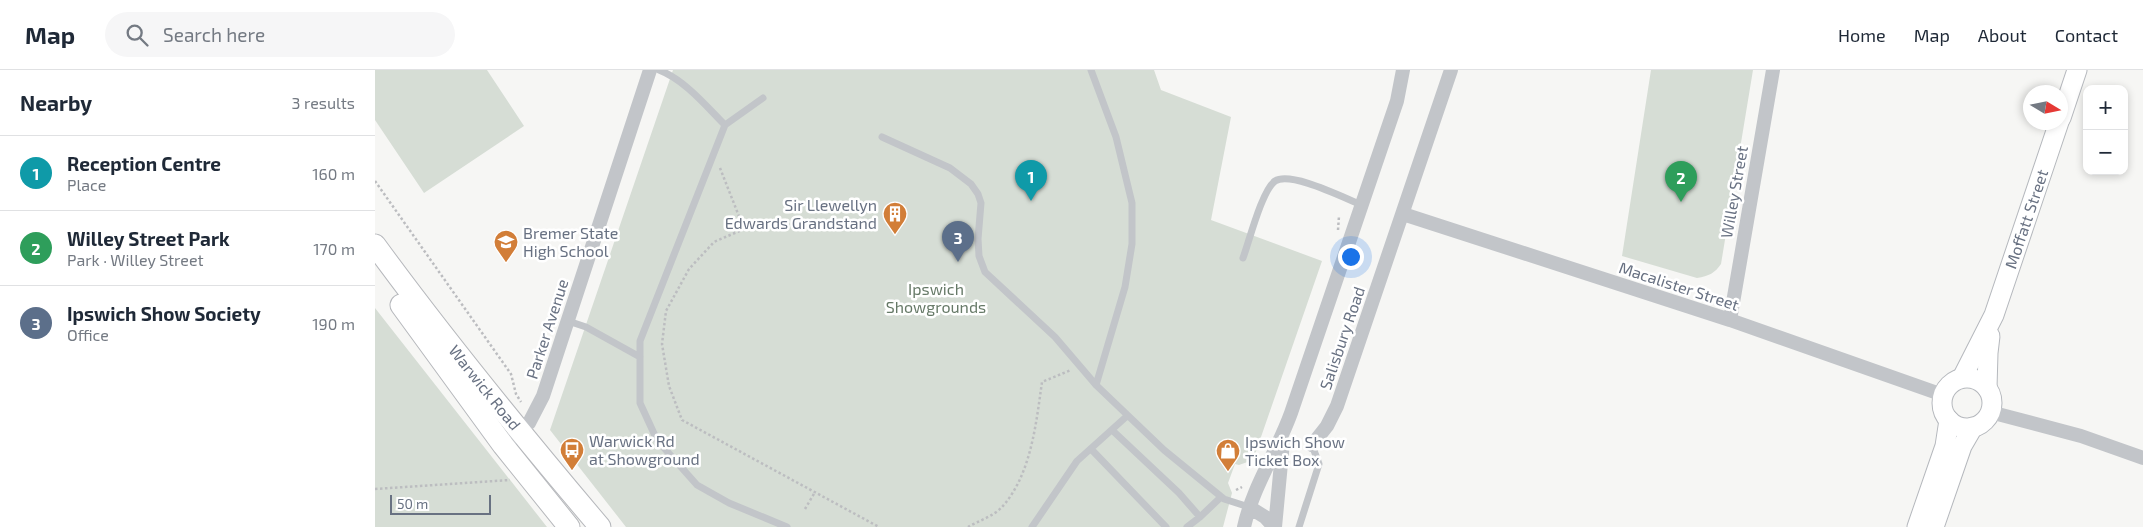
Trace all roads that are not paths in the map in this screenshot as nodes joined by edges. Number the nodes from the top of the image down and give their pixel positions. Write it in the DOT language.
graph roads {
  1 [pos="650,70"];
  2 [pos="659,70"];
  3 [pos="1091,70"];
  4 [pos="1403,70"];
  5 [pos="1451,70"];
  6 [pos="1773,70"];
  7 [pos="2077,70"];
  8 [pos="2068,97"];
  9 [pos="763,98"];
  10 [pos="725,125"];
  11 [pos="2056,130"];
  12 [pos="882,137"];
  13 [pos="1362,205"];
  14 [pos="1403,214"];
  15 [pos="375,245"];
  16 [pos="1243,258"];
  17 [pos="375,268"];
  18 [pos="1994,315"];
  19 [pos="1729,320"];
  20 [pos="568,321"];
  21 [pos="640,357"];
  22 [pos="1962,378"];
  23 [pos="1096,384"];
  24 [pos="1987,388"];
  25 [pos="1943,395"];
  26 [pos="1990,412"];
  27 [pos="1127,416"];
  28 [pos="1949,420"];
  29 [pos="1973,427"];
  30 [pos="1111,430"];
  31 [pos="1285,431"];
  32 [pos="511,439"];
  33 [pos="1312,445"];
  34 [pos="1091,448"];
  35 [pos="2143,458"];
  36 [pos="1221,497"];
  37 [pos="1249,508"];
  38 [pos="1200,517"];
  39 [pos="569,527"];
  40 [pos="600,527"];
  41 [pos="787,527"];
  42 [pos="1032,527"];
  43 [pos="1166,527"];
  44 [pos="1187,527"];
  45 [pos="1244,527"];
  46 [pos="1274,527"];
  47 [pos="1299,527"];
  48 [pos="1917,527"];
  49 [pos="1934,527"];
  1 -- 20 [label="street, Parker Avenue"];
  2 -- 10 [label="lane"];
  3 -- 23 [label="lane"];
  4 -- 13 [label="street, Salisbury Road"];
  5 -- 14 [label="street, Salisbury Road"];
  6 -- 19 [label="street, Willey Street"];
  7 -- 8 [label="main road"];
  9 -- 10 [label="lane"];
  10 -- 21 [label="lane"];
  11 -- 18 [label="main road, Moffatt Street"];
  12 -- 23 [label="lane"];
  13 -- 16 [label="lane"];
  13 -- 31 [label="street, Salisbury Road"];
  14 -- 19 [label="street, Macalister Street"];
  14 -- 33 [label="street, Salisbury Road"];
  15 -- 32 [label="main road, Warwick Road"];
  17 -- 32 [label="main road, Warwick Road"];
  18 -- 22 [label="main road, Moffatt Street"];
  18 -- 24 [label="main road, Moffatt Street"];
  19 -- 25 [label="street, Macalister Street"];
  20 -- 21 [label="lane"];
  20 -- 32 [label="street, Parker Avenue"];
  21 -- 41 [label="lane"];
  22 -- 24 [label="main road"];
  22 -- 25 [label="main road"];
  23 -- 27 [label="lane"];
  24 -- 26 [label="main road"];
  25 -- 28 [label="main road"];
  26 -- 29 [label="main road"];
  26 -- 35 [label="street"];
  27 -- 30 [label="lane"];
  27 -- 36 [label="lane"];
  28 -- 29 [label="main road"];
  28 -- 48 [label="main road"];
  29 -- 49 [label="main road"];
  30 -- 34 [label="lane"];
  30 -- 38 [label="lane"];
  31 -- 37 [label="street, Salisbury Road"];
  31 -- 46 [label="street, Salisbury Road"];
  32 -- 39 [label="main road, Warwick Road"];
  32 -- 40 [label="main road, Warwick Road"];
  33 -- 47 [label="lane, Salisbury Road"];
  34 -- 42 [label="lane"];
  34 -- 43 [label="lane"];
  36 -- 37 [label="lane"];
  36 -- 38 [label="lane"];
  37 -- 45 [label="street, Salisbury Road"];
  37 -- 46 [label="street"];
  38 -- 44 [label="lane"];
}
